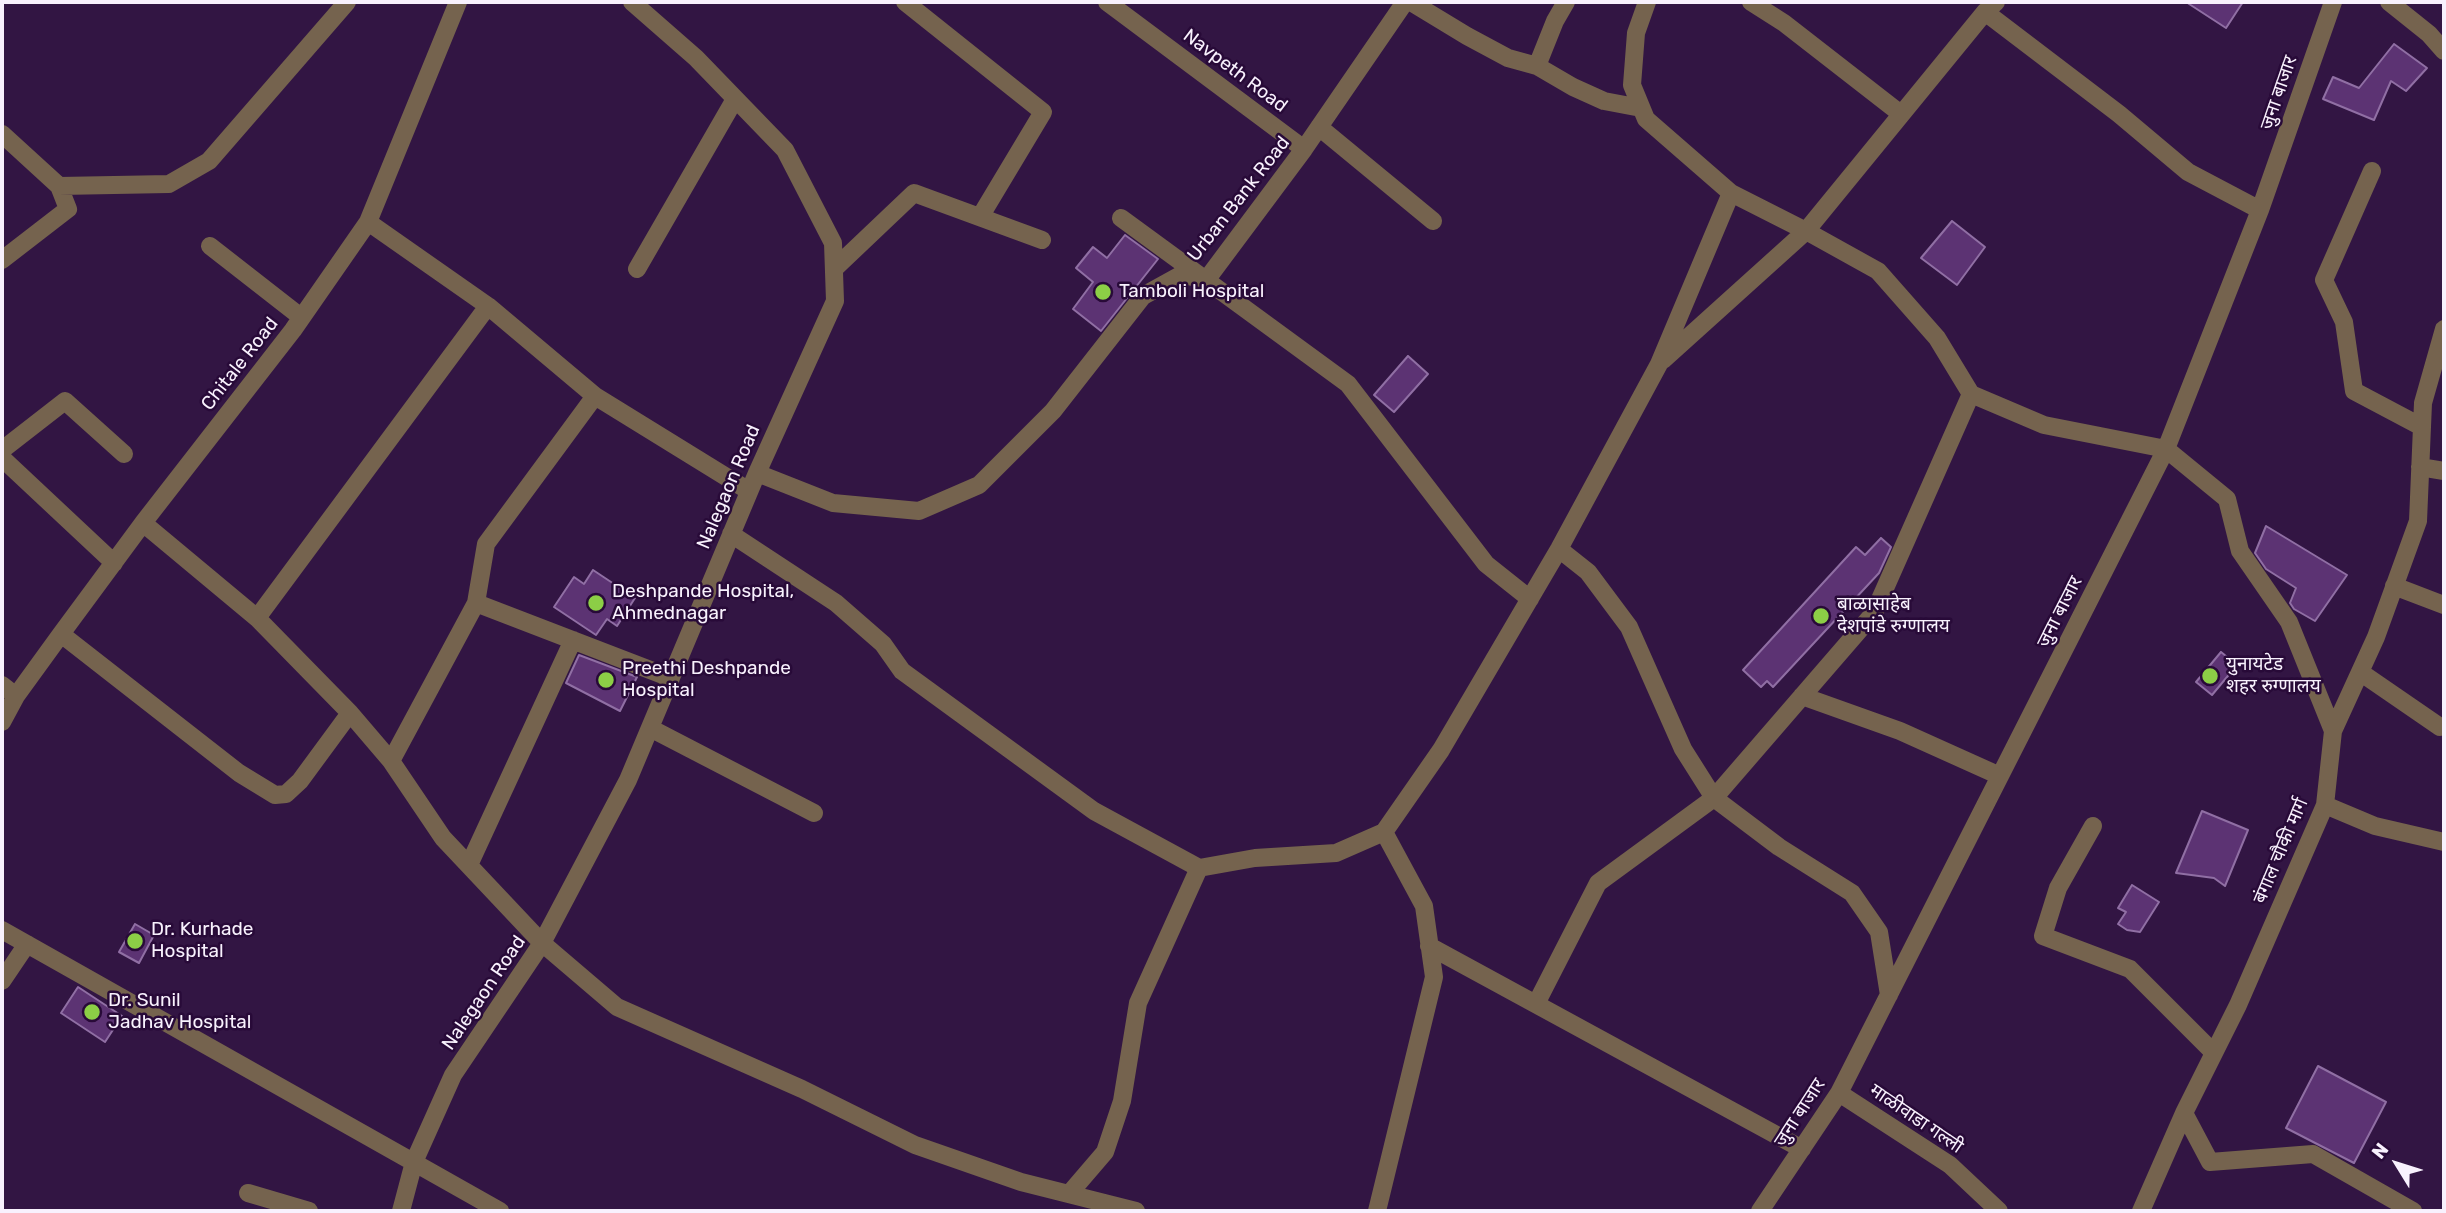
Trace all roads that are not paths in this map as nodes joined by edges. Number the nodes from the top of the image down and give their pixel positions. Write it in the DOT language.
graph roads {
  1 [pos="348,2"];
  2 [pos="458,2"];
  3 [pos="632,2"];
  4 [pos="905,2"];
  5 [pos="1107,2"];
  6 [pos="1405,2"];
  7 [pos="1411,2"];
  8 [pos="1566,2"];
  9 [pos="1647,2"];
  10 [pos="1751,2"];
  11 [pos="2333,2"];
  12 [pos="2389,2"];
  13 [pos="1990,7"];
  14 [pos="2444,51"];
  15 [pos="1537,66"];
  16 [pos="736,99"];
  17 [pos="1641,108"];
  18 [pos="1901,114"];
  19 [pos="1319,127"];
  20 [pos="2,134"];
  21 [pos="1304,149"];
  22 [pos="2372,171"];
  23 [pos="59,186"];
  24 [pos="1731,192"];
  25 [pos="2260,210"];
  26 [pos="980,217"];
  27 [pos="1121,218"];
  28 [pos="1433,221"];
  29 [pos="368,222"];
  30 [pos="1806,231"];
  31 [pos="1042,240"];
  32 [pos="210,246"];
  33 [pos="2,260"];
  34 [pos="637,269"];
  35 [pos="834,269"];
  36 [pos="1207,279"];
  37 [pos="488,306"];
  38 [pos="301,317"];
  39 [pos="2444,329"];
  40 [pos="2441,356"];
  41 [pos="1659,364"];
  42 [pos="1971,394"];
  43 [pos="595,396"];
  44 [pos="2422,427"];
  45 [pos="2166,449"];
  46 [pos="2,450"];
  47 [pos="124,454"];
  48 [pos="2,458"];
  49 [pos="2420,467"];
  50 [pos="2444,471"];
  51 [pos="757,473"];
  52 [pos="749,491"];
  53 [pos="144,523"];
  54 [pos="731,534"];
  55 [pos="1559,549"];
  56 [pos="114,563"];
  57 [pos="2394,586"];
  58 [pos="1530,599"];
  59 [pos="476,603"];
  60 [pos="2444,605"];
  61 [pos="257,618"];
  62 [pos="61,634"];
  63 [pos="573,640"];
  64 [pos="2360,673"];
  65 [pos="671,678"];
  66 [pos="9,690"];
  67 [pos="1802,696"];
  68 [pos="350,713"];
  69 [pos="2,722"];
  70 [pos="2440,727"];
  71 [pos="650,728"];
  72 [pos="2333,731"];
  73 [pos="391,761"];
  74 [pos="2000,776"];
  75 [pos="1714,798"];
  76 [pos="2325,805"];
  77 [pos="814,813"];
  78 [pos="2093,826"];
  79 [pos="1384,832"];
  80 [pos="2444,842"];
  81 [pos="469,865"];
  82 [pos="1199,868"];
  83 [pos="2,929"];
  84 [pos="542,943"];
  85 [pos="27,944"];
  86 [pos="1429,946"];
  87 [pos="2,981"];
  88 [pos="1889,995"];
  89 [pos="1536,1004"];
  90 [pos="2214,1053"];
  91 [pos="1839,1093"];
  92 [pos="2184,1113"];
  93 [pos="1802,1149"];
  94 [pos="414,1162"];
  95 [pos="248,1193"];
  96 [pos="1069,1194"];
  97 [pos="309,1211"];
  98 [pos="401,1211"];
  99 [pos="500,1211"];
  100 [pos="1077,1211"];
  101 [pos="1136,1211"];
  102 [pos="1377,1211"];
  103 [pos="1760,1211"];
  104 [pos="1999,1211"];
  105 [pos="2141,1211"];
  106 [pos="2413,1211"];
  1 -- 23 [label="street"];
  2 -- 29 [label="street, Chitale Road"];
  3 -- 16 [label="street, Nalegaon Road"];
  4 -- 26 [label="street"];
  5 -- 21 [label="street, Navpeth Road"];
  6 -- 19 [label="street, Urban Bank Road"];
  7 -- 15 [label="street"];
  8 -- 15 [label="street"];
  9 -- 17 [label="street"];
  10 -- 18 [label="street"];
  11 -- 25 [label="street, जुना बाजार"];
  12 -- 14 [label="street"];
  13 -- 18 [label="street"];
  13 -- 25 [label="street"];
  15 -- 17 [label="street"];
  16 -- 34 [label="street"];
  16 -- 35 [label="street, Nalegaon Road"];
  17 -- 24 [label="street"];
  18 -- 30 [label="street"];
  19 -- 21 [label="street, Urban Bank Road"];
  19 -- 28 [label="street"];
  20 -- 23 [label="street"];
  21 -- 36 [label="street, Urban Bank Road"];
  22 -- 44 [label="street"];
  23 -- 33 [label="street"];
  24 -- 30 [label="street"];
  24 -- 41 [label="street"];
  25 -- 45 [label="street, जुना बाजार"];
  26 -- 31 [label="street"];
  26 -- 35 [label="street"];
  27 -- 36 [label="street"];
  29 -- 37 [label="street"];
  29 -- 38 [label="street, Chitale Road"];
  30 -- 41 [label="street"];
  30 -- 42 [label="street"];
  32 -- 38 [label="street"];
  35 -- 51 [label="street, Nalegaon Road"];
  36 -- 51 [label="street, Urban Bank Road"];
  36 -- 58 [label="street"];
  37 -- 43 [label="street"];
  37 -- 61 [label="street"];
  38 -- 53 [label="street, Chitale Road"];
  39 -- 40 [label="street, बंगाल चौकी मार्ग"];
  40 -- 44 [label="street, बंगाल चौकी मार्ग"];
  41 -- 55 [label="street"];
  42 -- 45 [label="street"];
  42 -- 67 [label="street"];
  43 -- 52 [label="street"];
  43 -- 59 [label="street"];
  44 -- 49 [label="street, बंगाल चौकी मार्ग"];
  45 -- 72 [label="street"];
  45 -- 74 [label="street, जुना बाजार"];
  46 -- 47 [label="street"];
  48 -- 56 [label="street"];
  49 -- 50 [label="street"];
  49 -- 57 [label="street, बंगाल चौकी मार्ग"];
  51 -- 52 [label="street, Nalegaon Road"];
  52 -- 54 [label="street, Nalegaon Road"];
  53 -- 56 [label="street, Chitale Road"];
  53 -- 61 [label="street"];
  54 -- 65 [label="street, Nalegaon Road"];
  54 -- 82 [label="street"];
  55 -- 58 [label="street"];
  55 -- 75 [label="street"];
  56 -- 62 [label="street, Chitale Road"];
  57 -- 60 [label="street"];
  57 -- 64 [label="street, बंगाल चौकी मार्ग"];
  58 -- 79 [label="street"];
  59 -- 63 [label="street"];
  59 -- 73 [label="street"];
  61 -- 68 [label="street"];
  62 -- 66 [label="street, Chitale Road"];
  62 -- 68 [label="street"];
  63 -- 65 [label="street"];
  63 -- 81 [label="street"];
  64 -- 70 [label="street"];
  64 -- 72 [label="street, बंगाल चौकी मार्ग"];
  65 -- 71 [label="street, Nalegaon Road"];
  66 -- 69 [label="street, Chitale Road"];
  67 -- 74 [label="street"];
  67 -- 75 [label="street"];
  68 -- 73 [label="street"];
  71 -- 77 [label="street"];
  71 -- 84 [label="street, Nalegaon Road"];
  72 -- 76 [label="street, बंगाल चौकी मार्ग"];
  73 -- 81 [label="street"];
  74 -- 88 [label="street, जुना बाजार"];
  75 -- 88 [label="street"];
  75 -- 89 [label="street"];
  76 -- 80 [label="street"];
  76 -- 90 [label="street, बंगाल चौकी मार्ग"];
  78 -- 90 [label="street"];
  79 -- 82 [label="street"];
  79 -- 86 [label="street"];
  81 -- 84 [label="street"];
  82 -- 96 [label="street"];
  83 -- 85 [label="street"];
  84 -- 94 [label="street, Nalegaon Road"];
  84 -- 96 [label="street"];
  85 -- 87 [label="street"];
  85 -- 94 [label="street"];
  86 -- 89 [label="street"];
  86 -- 102 [label="street"];
  88 -- 91 [label="street, जुना बाजार"];
  89 -- 93 [label="street"];
  90 -- 92 [label="street, बंगाल चौकी मार्ग"];
  91 -- 93 [label="street, जुना बाजार"];
  91 -- 104 [label="street, माळीवाडा गल्ली"];
  92 -- 105 [label="street, बंगाल चौकी मार्ग"];
  92 -- 106 [label="street"];
  93 -- 103 [label="street, जुना बाजार"];
  94 -- 98 [label="street, Nalegaon Road"];
  94 -- 99 [label="street"];
  95 -- 97 [label="street"];
  96 -- 100 [label="street"];
  96 -- 101 [label="street"];
}
